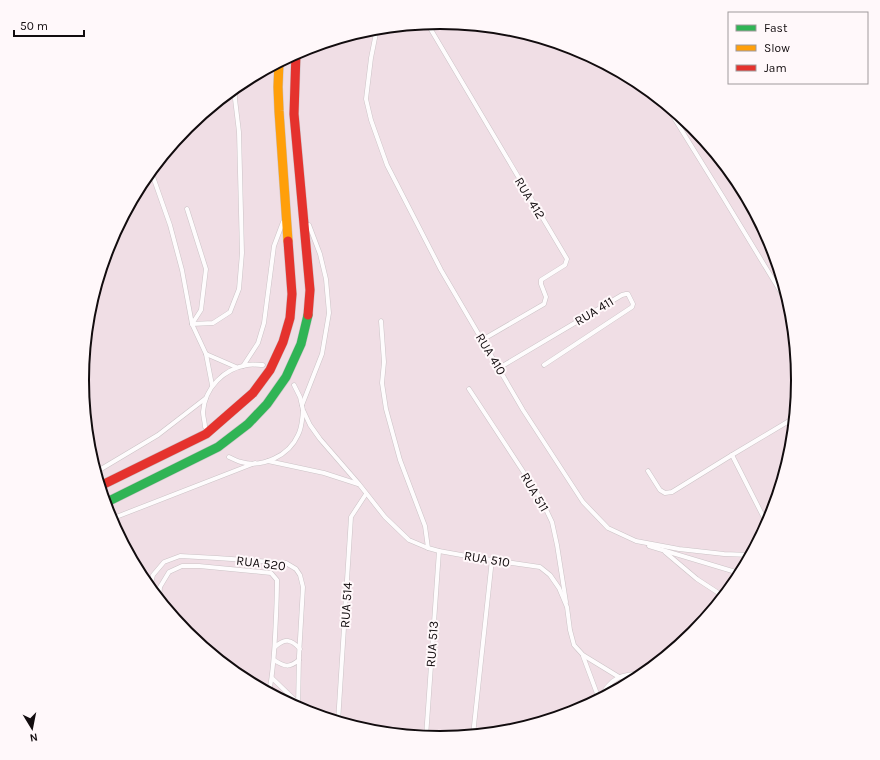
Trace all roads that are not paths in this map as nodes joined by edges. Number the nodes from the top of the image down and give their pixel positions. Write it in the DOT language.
graph roads {
  1 [pos="431,29"];
  2 [pos="376,35"];
  3 [pos="296,60"];
  4 [pos="279,68"];
  5 [pos="235,95"];
  6 [pos="675,120"];
  7 [pos="153,178"];
  8 [pos="187,208"];
  9 [pos="303,210"];
  10 [pos="286,214"];
  11 [pos="779,289"];
  12 [pos="382,321"];
  13 [pos="192,324"];
  14 [pos="482,340"];
  15 [pos="206,354"];
  16 [pos="263,365"];
  17 [pos="544,365"];
  18 [pos="243,366"];
  19 [pos="236,367"];
  20 [pos="499,368"];
  21 [pos="212,385"];
  22 [pos="294,385"];
  23 [pos="469,389"];
  24 [pos="206,398"];
  25 [pos="302,408"];
  26 [pos="789,421"];
  27 [pos="205,427"];
  28 [pos="732,455"];
  29 [pos="229,457"];
  30 [pos="268,461"];
  31 [pos="255,464"];
  32 [pos="101,469"];
  33 [pos="648,471"];
  34 [pos="105,484"];
  35 [pos="358,484"];
  36 [pos="366,494"];
  37 [pos="111,500"];
  38 [pos="763,516"];
  39 [pos="117,517"];
  40 [pos="636,541"];
  41 [pos="428,548"];
  42 [pos="439,551"];
  43 [pos="664,551"];
  44 [pos="745,555"];
  45 [pos="217,558"];
  46 [pos="230,559"];
  47 [pos="492,559"];
  48 [pos="215,568"];
  49 [pos="228,569"];
  50 [pos="735,570"];
  51 [pos="151,579"];
  52 [pos="160,591"];
  53 [pos="719,593"];
  54 [pos="566,607"];
  55 [pos="274,648"];
  56 [pos="300,649"];
  57 [pos="583,655"];
  58 [pos="274,660"];
  59 [pos="299,660"];
  60 [pos="632,674"];
  61 [pos="619,677"];
  62 [pos="272,678"];
  63 [pos="625,678"];
  64 [pos="269,687"];
  65 [pos="604,690"];
  66 [pos="598,693"];
  67 [pos="290,697"];
  68 [pos="298,701"];
  69 [pos="338,716"];
  70 [pos="474,729"];
  71 [pos="426,730"];
  1 -- 14 [label="lane, RUA 412"];
  2 -- 14 [label="lane, RUA 410"];
  3 -- 9 [label="main road"];
  4 -- 10 [label="main road"];
  5 -- 13 [label="lane"];
  6 -- 11 [label="lane"];
  7 -- 13 [label="lane"];
  8 -- 13 [label="lane"];
  9 -- 25 [label="lane"];
  9 -- 37 [label="main road"];
  10 -- 18 [label="lane"];
  10 -- 34 [label="main road"];
  12 -- 41 [label="lane"];
  13 -- 15 [label="lane"];
  14 -- 20 [label="lane, RUA 410"];
  15 -- 19 [label="lane"];
  15 -- 21 [label="lane"];
  16 -- 18 [label="lane"];
  17 -- 20 [label="lane, RUA 411"];
  18 -- 19 [label="lane"];
  19 -- 21 [label="lane"];
  20 -- 40 [label="lane, RUA 410"];
  21 -- 24 [label="lane"];
  22 -- 25 [label="lane, RUA 510"];
  23 -- 54 [label="lane, RUA 511"];
  24 -- 27 [label="lane"];
  24 -- 32 [label="lane"];
  25 -- 30 [label="lane"];
  25 -- 35 [label="lane, RUA 510"];
  26 -- 28 [label="lane"];
  28 -- 33 [label="lane"];
  28 -- 38 [label="lane"];
  29 -- 31 [label="lane"];
  30 -- 31 [label="lane"];
  30 -- 35 [label="lane"];
  31 -- 39 [label="lane"];
  35 -- 36 [label="lane, RUA 510"];
  36 -- 41 [label="lane, RUA 510"];
  36 -- 69 [label="lane, RUA 514"];
  40 -- 43 [label="lane"];
  40 -- 44 [label="lane, RUA 410"];
  41 -- 42 [label="lane, RUA 510"];
  42 -- 47 [label="lane, RUA 510"];
  42 -- 71 [label="lane, RUA 513"];
  43 -- 50 [label="lane"];
  43 -- 53 [label="lane"];
  45 -- 46 [label="lane, RUA 520"];
  45 -- 48 [label="lane"];
  45 -- 51 [label="lane, RUA 520"];
  46 -- 49 [label="lane"];
  46 -- 56 [label="lane, RUA 520"];
  47 -- 54 [label="lane, RUA 510"];
  47 -- 70 [label="lane"];
  48 -- 49 [label="lane, RUA 520"];
  48 -- 52 [label="lane, RUA 520"];
  49 -- 55 [label="lane, RUA 520"];
  54 -- 57 [label="lane, RUA 510"];
  55 -- 56 [label="lane"];
  55 -- 58 [label="lane, RUA 520"];
  56 -- 59 [label="lane, RUA 520"];
  57 -- 61 [label="lane, RUA 510"];
  57 -- 66 [label="lane, RUA 510"];
  58 -- 59 [label="lane"];
  58 -- 62 [label="lane, RUA 520"];
  59 -- 68 [label="lane, RUA 520"];
  60 -- 61 [label="lane"];
  61 -- 63 [label="lane"];
  61 -- 65 [label="lane"];
  62 -- 64 [label="lane, RUA 520"];
  62 -- 67 [label="lane"];
}
